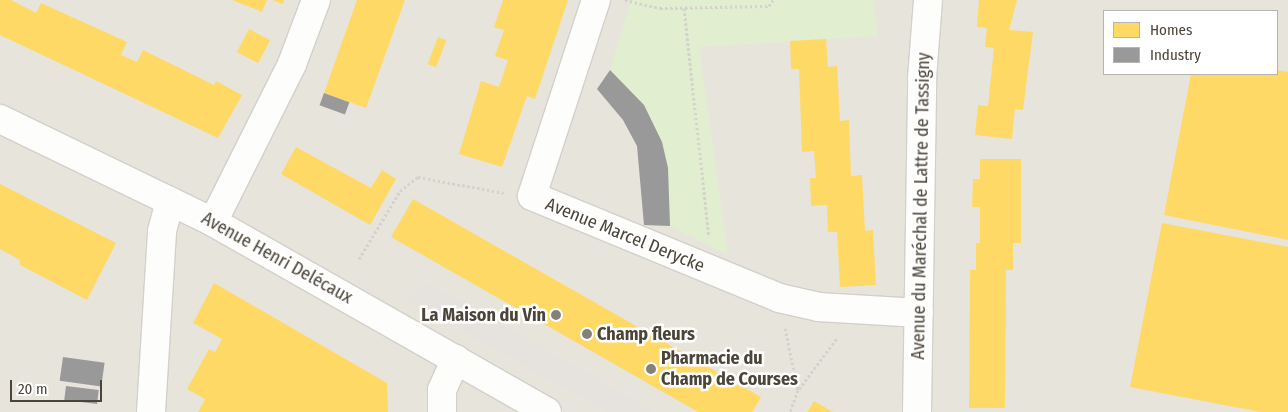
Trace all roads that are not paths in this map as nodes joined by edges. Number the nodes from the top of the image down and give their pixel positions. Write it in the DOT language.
graph roads {
  1 [pos="316,0"];
  2 [pos="596,0"];
  3 [pos="928,0"];
  4 [pos="0,119"];
  5 [pos="170,201"];
  6 [pos="214,222"];
  7 [pos="919,313"];
  8 [pos="456,359"];
  9 [pos="151,412"];
  10 [pos="442,412"];
  11 [pos="547,412"];
  12 [pos="917,412"];
  1 -- 6 [label="street"];
  2 -- 7 [label="street, Avenue Marcel Derycke"];
  3 -- 7 [label="street, Avenue du Maréchal de Lattre de Tassigny"];
  4 -- 5 [label="street, Avenue Henri Delécaux"];
  5 -- 6 [label="street, Avenue Henri Delécaux"];
  5 -- 9 [label="street"];
  6 -- 8 [label="street, Avenue Henri Delécaux"];
  7 -- 12 [label="street, Avenue du Maréchal de Lattre de Tassigny"];
  8 -- 10 [label="street"];
  8 -- 11 [label="street, Avenue Henri Delécaux"];
}
